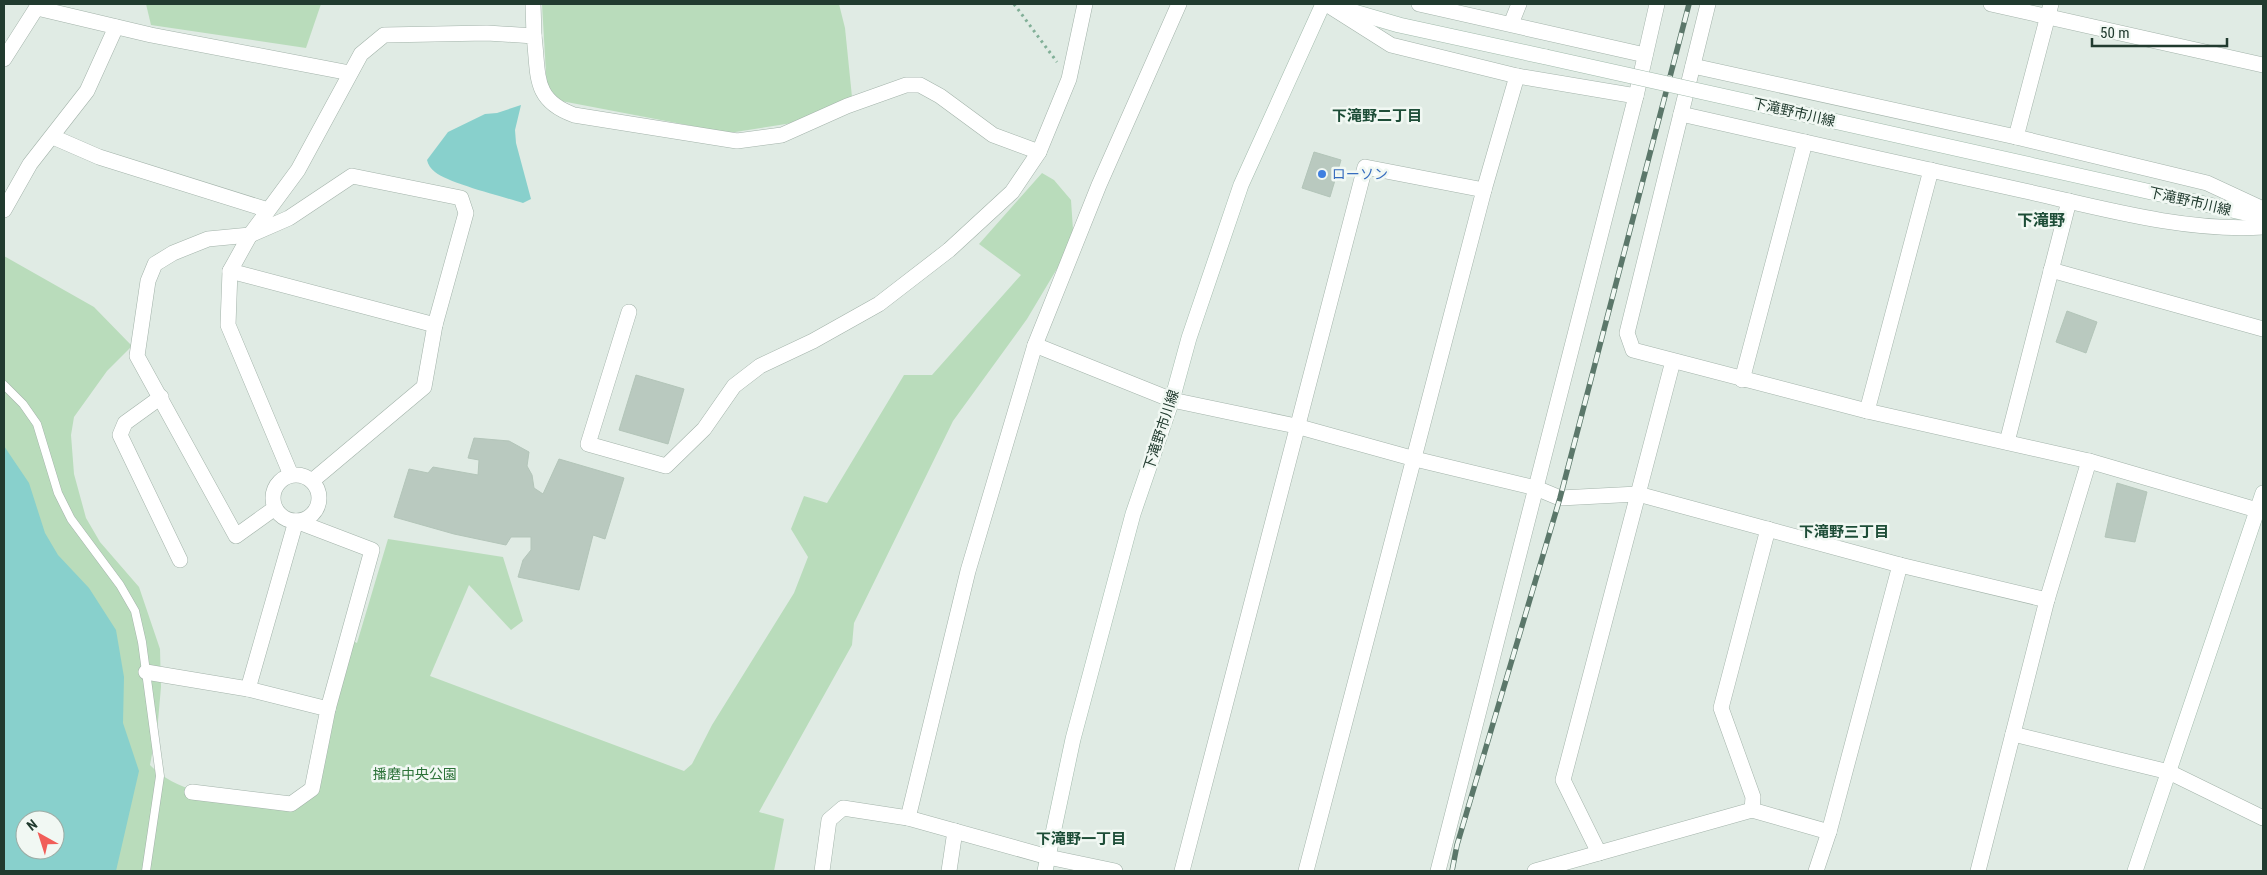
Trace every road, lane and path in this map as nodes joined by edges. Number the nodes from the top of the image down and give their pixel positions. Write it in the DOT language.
graph roads {
  1 [pos="533,4"];
  2 [pos="1014,4"];
  3 [pos="1085,4"];
  4 [pos="1179,4"];
  5 [pos="1325,4"];
  6 [pos="1420,4"];
  7 [pos="1519,4"];
  8 [pos="1657,4"];
  9 [pos="1708,4"];
  10 [pos="1991,4"];
  11 [pos="38,6"];
  12 [pos="2050,10"];
  13 [pos="1511,24"];
  14 [pos="116,27"];
  15 [pos="534,36"];
  16 [pos="1645,55"];
  17 [pos="4,59"];
  18 [pos="2263,65"];
  19 [pos="1694,66"];
  20 [pos="350,73"];
  21 [pos="1516,76"];
  22 [pos="1069,79"];
  23 [pos="1636,96"];
  24 [pos="1682,114"];
  25 [pos="53,137"];
  26 [pos="2016,137"];
  27 [pos="1805,142"];
  28 [pos="1039,152"];
  29 [pos="1931,170"];
  30 [pos="1484,190"];
  31 [pos="2068,201"];
  32 [pos="2263,209"];
  33 [pos="4,210"];
  34 [pos="268,210"];
  35 [pos="2263,217"];
  36 [pos="2263,227"];
  37 [pos="250,235"];
  38 [pos="2051,270"];
  39 [pos="230,271"];
  40 [pos="629,312"];
  41 [pos="435,325"];
  42 [pos="2263,329"];
  43 [pos="1034,345"];
  44 [pos="1673,361"];
  45 [pos="1742,380"];
  46 [pos="4,385"];
  47 [pos="161,397"];
  48 [pos="1172,400"];
  49 [pos="1867,410"];
  50 [pos="1296,426"];
  51 [pos="2007,442"];
  52 [pos="1415,459"];
  53 [pos="2089,461"];
  54 [pos="291,475"];
  55 [pos="312,481"];
  56 [pos="1536,488"];
  57 [pos="2263,493"];
  58 [pos="1638,494"];
  59 [pos="275,508"];
  60 [pos="2257,510"];
  61 [pos="296,521"];
  62 [pos="1768,529"];
  63 [pos="180,560"];
  64 [pos="1900,565"];
  65 [pos="2046,600"];
  66 [pos="146,672"];
  67 [pos="248,689"];
  68 [pos="328,709"];
  69 [pos="2013,734"];
  70 [pos="2169,772"];
  71 [pos="192,792"];
  72 [pos="1752,810"];
  73 [pos="908,818"];
  74 [pos="2263,818"];
  75 [pos="955,831"];
  76 [pos="1829,832"];
  77 [pos="1599,853"];
  78 [pos="1046,864"];
  79 [pos="146,871"];
  80 [pos="822,871"];
  81 [pos="949,871"];
  82 [pos="1115,871"];
  83 [pos="1182,871"];
  84 [pos="1306,871"];
  85 [pos="1438,871"];
  86 [pos="1535,871"];
  87 [pos="1816,871"];
  88 [pos="1978,871"];
  89 [pos="2135,871"];
  1 -- 15 [label="street"];
  2 -- 22 [label="path"];
  3 -- 22 [label="street"];
  4 -- 43 [label="street"];
  5 -- 21 [label="street"];
  5 -- 35 [label="street, 下滝野市川線, bridge"];
  5 -- 48 [label="street, 下滝野市川線"];
  6 -- 13 [label="street"];
  7 -- 13 [label="street"];
  8 -- 16 [label="street"];
  9 -- 19 [label="street"];
  10 -- 12 [label="street"];
  11 -- 14 [label="street"];
  11 -- 17 [label="street"];
  12 -- 18 [label="street"];
  12 -- 26 [label="street"];
  13 -- 16 [label="street"];
  14 -- 20 [label="street"];
  14 -- 25 [label="street"];
  15 -- 20 [label="street"];
  15 -- 28 [label="street"];
  16 -- 23 [label="street"];
  19 -- 24 [label="street"];
  19 -- 26 [label="street"];
  20 -- 34 [label="street"];
  21 -- 23 [label="street"];
  21 -- 30 [label="street"];
  22 -- 28 [label="street"];
  23 -- 56 [label="street"];
  24 -- 27 [label="street"];
  24 -- 44 [label="street"];
  25 -- 33 [label="street"];
  25 -- 34 [label="street"];
  26 -- 32 [label="street"];
  27 -- 29 [label="street"];
  27 -- 45 [label="street"];
  28 -- 40 [label="street"];
  29 -- 31 [label="street"];
  29 -- 49 [label="street"];
  30 -- 50 [label="street"];
  30 -- 52 [label="street"];
  31 -- 36 [label="street"];
  31 -- 38 [label="street"];
  34 -- 37 [label="street"];
  37 -- 39 [label="street"];
  37 -- 41 [label="street"];
  37 -- 47 [label="street"];
  38 -- 42 [label="street"];
  38 -- 51 [label="street"];
  39 -- 41 [label="street"];
  39 -- 54 [label="street"];
  41 -- 55 [label="street"];
  43 -- 48 [label="street"];
  43 -- 73 [label="street"];
  44 -- 45 [label="street"];
  44 -- 58 [label="street"];
  45 -- 49 [label="street"];
  46 -- 66 [label="lane"];
  47 -- 59 [label="street"];
  47 -- 63 [label="street"];
  48 -- 50 [label="street"];
  48 -- 78 [label="street, 下滝野市川線"];
  49 -- 51 [label="street"];
  50 -- 52 [label="street"];
  50 -- 83 [label="street"];
  51 -- 53 [label="street"];
  52 -- 56 [label="street"];
  52 -- 84 [label="street"];
  53 -- 60 [label="street"];
  53 -- 65 [label="street"];
  54 -- 55 [label="street"];
  54 -- 59 [label="street"];
  55 -- 61 [label="street"];
  56 -- 58 [label="street"];
  56 -- 85 [label="street"];
  57 -- 60 [label="street"];
  58 -- 62 [label="street"];
  58 -- 77 [label="street"];
  59 -- 61 [label="street"];
  60 -- 70 [label="street"];
  61 -- 67 [label="street"];
  61 -- 68 [label="street"];
  62 -- 64 [label="street"];
  62 -- 72 [label="street"];
  64 -- 65 [label="street"];
  64 -- 76 [label="street"];
  65 -- 69 [label="street"];
  66 -- 67 [label="street"];
  66 -- 79 [label="lane"];
  67 -- 68 [label="street"];
  68 -- 71 [label="street"];
  69 -- 70 [label="street"];
  69 -- 88 [label="street"];
  70 -- 74 [label="street"];
  70 -- 89 [label="street"];
  72 -- 76 [label="street"];
  72 -- 77 [label="street"];
  73 -- 75 [label="street"];
  73 -- 80 [label="street"];
  75 -- 78 [label="street"];
  75 -- 81 [label="street"];
  76 -- 87 [label="street"];
  77 -- 86 [label="street"];
  78 -- 82 [label="street"];
}
